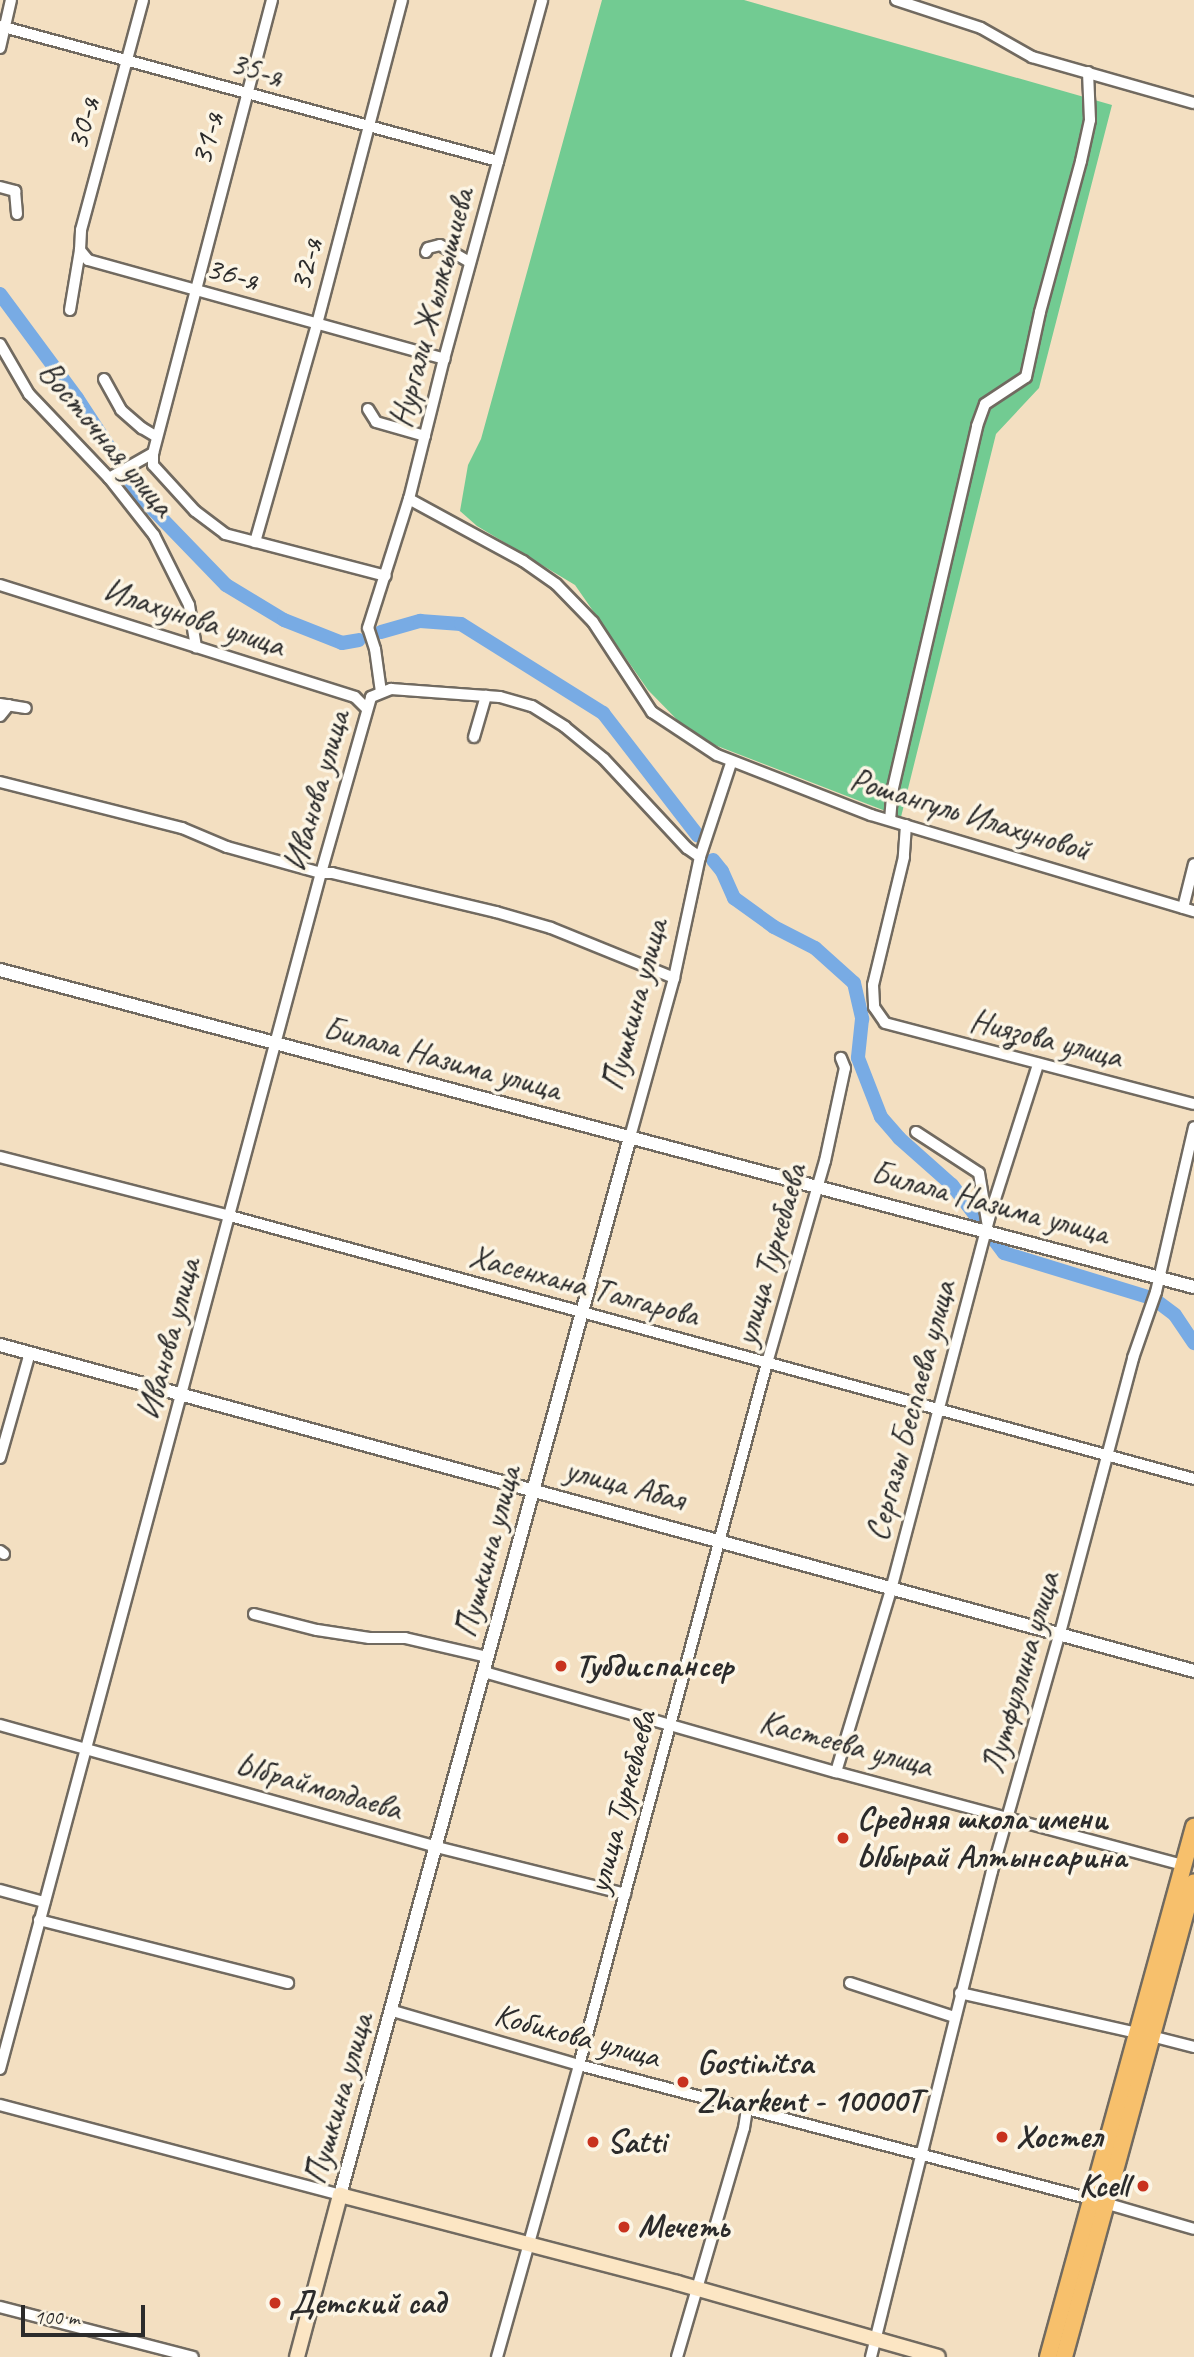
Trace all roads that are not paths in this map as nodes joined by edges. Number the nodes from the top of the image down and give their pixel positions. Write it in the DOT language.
graph roads {
  1 [pos="10,0"];
  2 [pos="143,0"];
  3 [pos="272,0"];
  4 [pos="402,0"];
  5 [pos="542,0"];
  6 [pos="896,0"];
  7 [pos="3,27"];
  8 [pos="0,48"];
  9 [pos="127,61"];
  10 [pos="1088,72"];
  11 [pos="246,95"];
  12 [pos="1194,103"];
  13 [pos="369,128"];
  14 [pos="498,161"];
  15 [pos="0,187"];
  16 [pos="17,214"];
  17 [pos="80,250"];
  18 [pos="426,252"];
  19 [pos="88,260"];
  20 [pos="470,261"];
  21 [pos="78,266"];
  22 [pos="196,292"];
  23 [pos="70,310"];
  24 [pos="317,324"];
  25 [pos="0,344"];
  26 [pos="444,359"];
  27 [pos="104,379"];
  28 [pos="368,409"];
  29 [pos="425,436"];
  30 [pos="157,437"];
  31 [pos="153,453"];
  32 [pos="109,478"];
  33 [pos="409,499"];
  34 [pos="255,542"];
  35 [pos="386,576"];
  36 [pos="0,586"];
  37 [pos="368,628"];
  38 [pos="196,647"];
  39 [pos="381,692"];
  40 [pos="486,696"];
  41 [pos="4,704"];
  42 [pos="26,708"];
  43 [pos="367,709"];
  44 [pos="0,716"];
  45 [pos="474,737"];
  46 [pos="731,763"];
  47 [pos="0,782"];
  48 [pos="890,820"];
  49 [pos="906,825"];
  50 [pos="700,857"];
  51 [pos="1194,864"];
  52 [pos="321,873"];
  53 [pos="1183,908"];
  54 [pos="1194,911"];
  55 [pos="0,970"];
  56 [pos="674,978"];
  57 [pos="275,1044"];
  58 [pos="841,1058"];
  59 [pos="1038,1064"];
  60 [pos="1194,1104"];
  61 [pos="1194,1127"];
  62 [pos="916,1132"];
  63 [pos="630,1137"];
  64 [pos="0,1157"];
  65 [pos="817,1185"];
  66 [pos="230,1216"];
  67 [pos="987,1228"];
  68 [pos="1158,1286"];
  69 [pos="1194,1287"];
  70 [pos="584,1313"];
  71 [pos="0,1345"];
  72 [pos="30,1353"];
  73 [pos="767,1363"];
  74 [pos="182,1393"];
  75 [pos="937,1407"];
  76 [pos="1107,1455"];
  77 [pos="0,1458"];
  78 [pos="1194,1479"];
  79 [pos="534,1489"];
  80 [pos="720,1539"];
  81 [pos="892,1586"];
  82 [pos="254,1614"];
  83 [pos="1060,1633"];
  84 [pos="488,1657"];
  85 [pos="1194,1671"];
  86 [pos="484,1672"];
  87 [pos="670,1724"];
  88 [pos="0,1726"];
  89 [pos="84,1749"];
  90 [pos="836,1772"];
  91 [pos="1008,1815"];
  92 [pos="1194,1827"];
  93 [pos="437,1847"];
  94 [pos="1189,1866"];
  95 [pos="1194,1882"];
  96 [pos="0,1889"];
  97 [pos="625,1894"];
  98 [pos="44,1902"];
  99 [pos="39,1920"];
  100 [pos="288,1983"];
  101 [pos="850,1983"];
  102 [pos="960,1993"];
  103 [pos="393,2011"];
  104 [pos="954,2017"];
  105 [pos="1144,2035"];
  106 [pos="1194,2047"];
  107 [pos="579,2065"];
  108 [pos="0,2069"];
  109 [pos="0,2105"];
  110 [pos="747,2108"];
  111 [pos="920,2157"];
  112 [pos="340,2196"];
  113 [pos="1098,2201"];
  114 [pos="1194,2230"];
  115 [pos="528,2245"];
  116 [pos="696,2289"];
  117 [pos="0,2307"];
  118 [pos="876,2339"];
  119 [pos="192,2357"];
  120 [pos="297,2357"];
  121 [pos="497,2357"];
  122 [pos="677,2357"];
  123 [pos="871,2357"];
  124 [pos="938,2357"];
  125 [pos="1048,2357"];
  126 [pos="1064,2357"];
  1 -- 7 [label="street"];
  2 -- 9 [label="street, 30-я"];
  3 -- 11 [label="street, 31-я"];
  4 -- 13 [label="street, 32-я"];
  5 -- 14 [label="street, Нургали Жылкышиева"];
  6 -- 10 [label="street"];
  7 -- 8 [label="street"];
  7 -- 9 [label="street, 35-я"];
  9 -- 11 [label="street, 35-я"];
  9 -- 17 [label="street, 30-я"];
  10 -- 12 [label="street"];
  10 -- 48 [label="street"];
  11 -- 13 [label="street, 35-я"];
  11 -- 22 [label="street, 31-я"];
  13 -- 14 [label="street, 35-я"];
  13 -- 24 [label="street, 32-я"];
  14 -- 20 [label="street, Нургали Жылкышиева"];
  15 -- 16 [label="street"];
  17 -- 19 [label="street"];
  17 -- 21 [label="street, 30-я"];
  18 -- 20 [label="street"];
  19 -- 21 [label="street"];
  19 -- 22 [label="street, 36-я"];
  20 -- 26 [label="street, Нургали Жылкышиева"];
  21 -- 23 [label="street, 30-я"];
  22 -- 24 [label="street, 36-я"];
  22 -- 30 [label="street, 31-я"];
  24 -- 26 [label="street, 36-я"];
  24 -- 34 [label="street, 32-я"];
  25 -- 32 [label="street, Восточная улица"];
  26 -- 29 [label="street, Нургали Жылкышиева"];
  27 -- 30 [label="street"];
  28 -- 29 [label="street"];
  29 -- 33 [label="street, Нургали Жылкышиева"];
  30 -- 31 [label="street, 31-я"];
  31 -- 32 [label="street"];
  31 -- 34 [label="street"];
  32 -- 38 [label="street, Восточная улица"];
  33 -- 35 [label="street, Нургали Жылкышиева"];
  33 -- 46 [label="street, Рошангуль Илахуновой"];
  34 -- 35 [label="street"];
  35 -- 37 [label="street, Нургали Жылкышиева"];
  36 -- 38 [label="street, Илахунова улица"];
  37 -- 39 [label="street, Иванова улица"];
  38 -- 43 [label="street, Илахунова улица"];
  39 -- 40 [label="street"];
  39 -- 43 [label="street, Иванова улица"];
  40 -- 45 [label="street"];
  40 -- 50 [label="street"];
  41 -- 42 [label="street"];
  41 -- 44 [label="street"];
  43 -- 52 [label="street, Иванова улица"];
  46 -- 48 [label="street, Рошангуль Илахуновой"];
  46 -- 50 [label="street, Пушкина улица"];
  47 -- 52 [label="street"];
  48 -- 49 [label="street, Рошангуль Илахуновой"];
  49 -- 53 [label="street, Рошангуль Илахуновой"];
  49 -- 59 [label="street, Ниязова улица"];
  50 -- 56 [label="street, Пушкина улица"];
  51 -- 53 [label="street"];
  52 -- 56 [label="street"];
  52 -- 57 [label="street, Иванова улица"];
  53 -- 54 [label="street, Рошангуль Илахуновой"];
  55 -- 57 [label="street, Билала Назима улица"];
  56 -- 63 [label="street, Пушкина улица"];
  57 -- 63 [label="street, Билала Назима улица"];
  57 -- 66 [label="street, Иванова улица"];
  58 -- 65 [label="street, улица Туркебаева"];
  59 -- 60 [label="street, Ниязова улица"];
  59 -- 67 [label="street, Сергазы Беспаева улица"];
  61 -- 68 [label="street, Лутфуллина улица"];
  62 -- 67 [label="street"];
  63 -- 65 [label="street, Билала Назима улица"];
  63 -- 70 [label="street, Пушкина улица"];
  64 -- 66 [label="street, Хасенхана Талгарова"];
  65 -- 67 [label="street, Билала Назима улица"];
  65 -- 73 [label="street, улица Туркебаева"];
  66 -- 70 [label="street, Хасенхана Талгарова"];
  66 -- 74 [label="street, Иванова улица"];
  67 -- 68 [label="street, Билала Назима улица"];
  67 -- 75 [label="street, Сергазы Беспаева улица"];
  68 -- 69 [label="street, Билала Назима улица"];
  68 -- 76 [label="street, Лутфуллина улица"];
  70 -- 73 [label="street, Хасенхана Талгарова"];
  70 -- 79 [label="street, Пушкина улица"];
  71 -- 72 [label="street, улица Абая"];
  72 -- 74 [label="street, улица Абая"];
  72 -- 77 [label="street"];
  73 -- 75 [label="street, Хасенхана Талгарова"];
  73 -- 80 [label="street, улица Туркебаева"];
  74 -- 79 [label="street, улица Абая"];
  74 -- 89 [label="street, Иванова улица"];
  75 -- 76 [label="street, Хасенхана Талгарова"];
  75 -- 81 [label="street, Сергазы Беспаева улица"];
  76 -- 78 [label="street, Хасенхана Талгарова"];
  76 -- 83 [label="street, Лутфуллина улица"];
  79 -- 80 [label="street, улица Абая"];
  79 -- 84 [label="street, Пушкина улица"];
  80 -- 81 [label="street, улица Абая"];
  80 -- 87 [label="street, улица Туркебаева"];
  81 -- 83 [label="street, улица Абая"];
  81 -- 90 [label="street, Сергазы Беспаева улица"];
  82 -- 84 [label="street"];
  83 -- 85 [label="street, улица Абая"];
  83 -- 91 [label="street, Лутфуллина улица"];
  84 -- 86 [label="street, Пушкина улица"];
  86 -- 87 [label="street, Кастеева улица"];
  86 -- 93 [label="street, Пушкина улица"];
  87 -- 90 [label="street, Кастеева улица"];
  87 -- 97 [label="street, улица Туркебаева"];
  88 -- 89 [label="street, Ыбраймолдаева"];
  89 -- 93 [label="street, Ыбраймолдаева"];
  89 -- 98 [label="street, Иванова улица"];
  90 -- 91 [label="street, Кастеева улица"];
  91 -- 94 [label="street, Кастеева улица"];
  91 -- 102 [label="street, Лутфуллина улица"];
  92 -- 94 [label="highway"];
  93 -- 97 [label="street, Ыбраймолдаева"];
  93 -- 103 [label="street, Пушкина улица"];
  94 -- 105 [label="highway"];
  95 -- 105 [label="highway"];
  96 -- 98 [label="street"];
  97 -- 107 [label="street, улица Туркебаева"];
  98 -- 99 [label="street, Иванова улица"];
  99 -- 100 [label="street"];
  99 -- 108 [label="street, Иванова улица"];
  101 -- 104 [label="street"];
  102 -- 104 [label="street, Лутфуллина улица"];
  102 -- 105 [label="street"];
  103 -- 107 [label="street, Кобикова улица"];
  103 -- 112 [label="street, Пушкина улица"];
  104 -- 111 [label="street, Лутфуллина улица"];
  105 -- 106 [label="street"];
  105 -- 113 [label="highway"];
  107 -- 110 [label="street, Кобикова улица"];
  107 -- 115 [label="street, улица Туркебаева"];
  109 -- 112 [label="street"];
  110 -- 111 [label="street, Кобикова улица"];
  110 -- 116 [label="street"];
  111 -- 113 [label="street, Кобикова улица"];
  111 -- 118 [label="street, Лутфуллина улица"];
  112 -- 115 [label="main road"];
  112 -- 120 [label="main road, Пушкина улица"];
  113 -- 114 [label="street, Кобикова улица"];
  113 -- 125 [label="highway"];
  113 -- 126 [label="highway"];
  115 -- 116 [label="main road"];
  115 -- 121 [label="street, улица Туркебаева"];
  116 -- 118 [label="main road"];
  116 -- 122 [label="street"];
  117 -- 119 [label="street"];
  118 -- 123 [label="street, Лутфуллина улица"];
  118 -- 124 [label="main road"];
}
